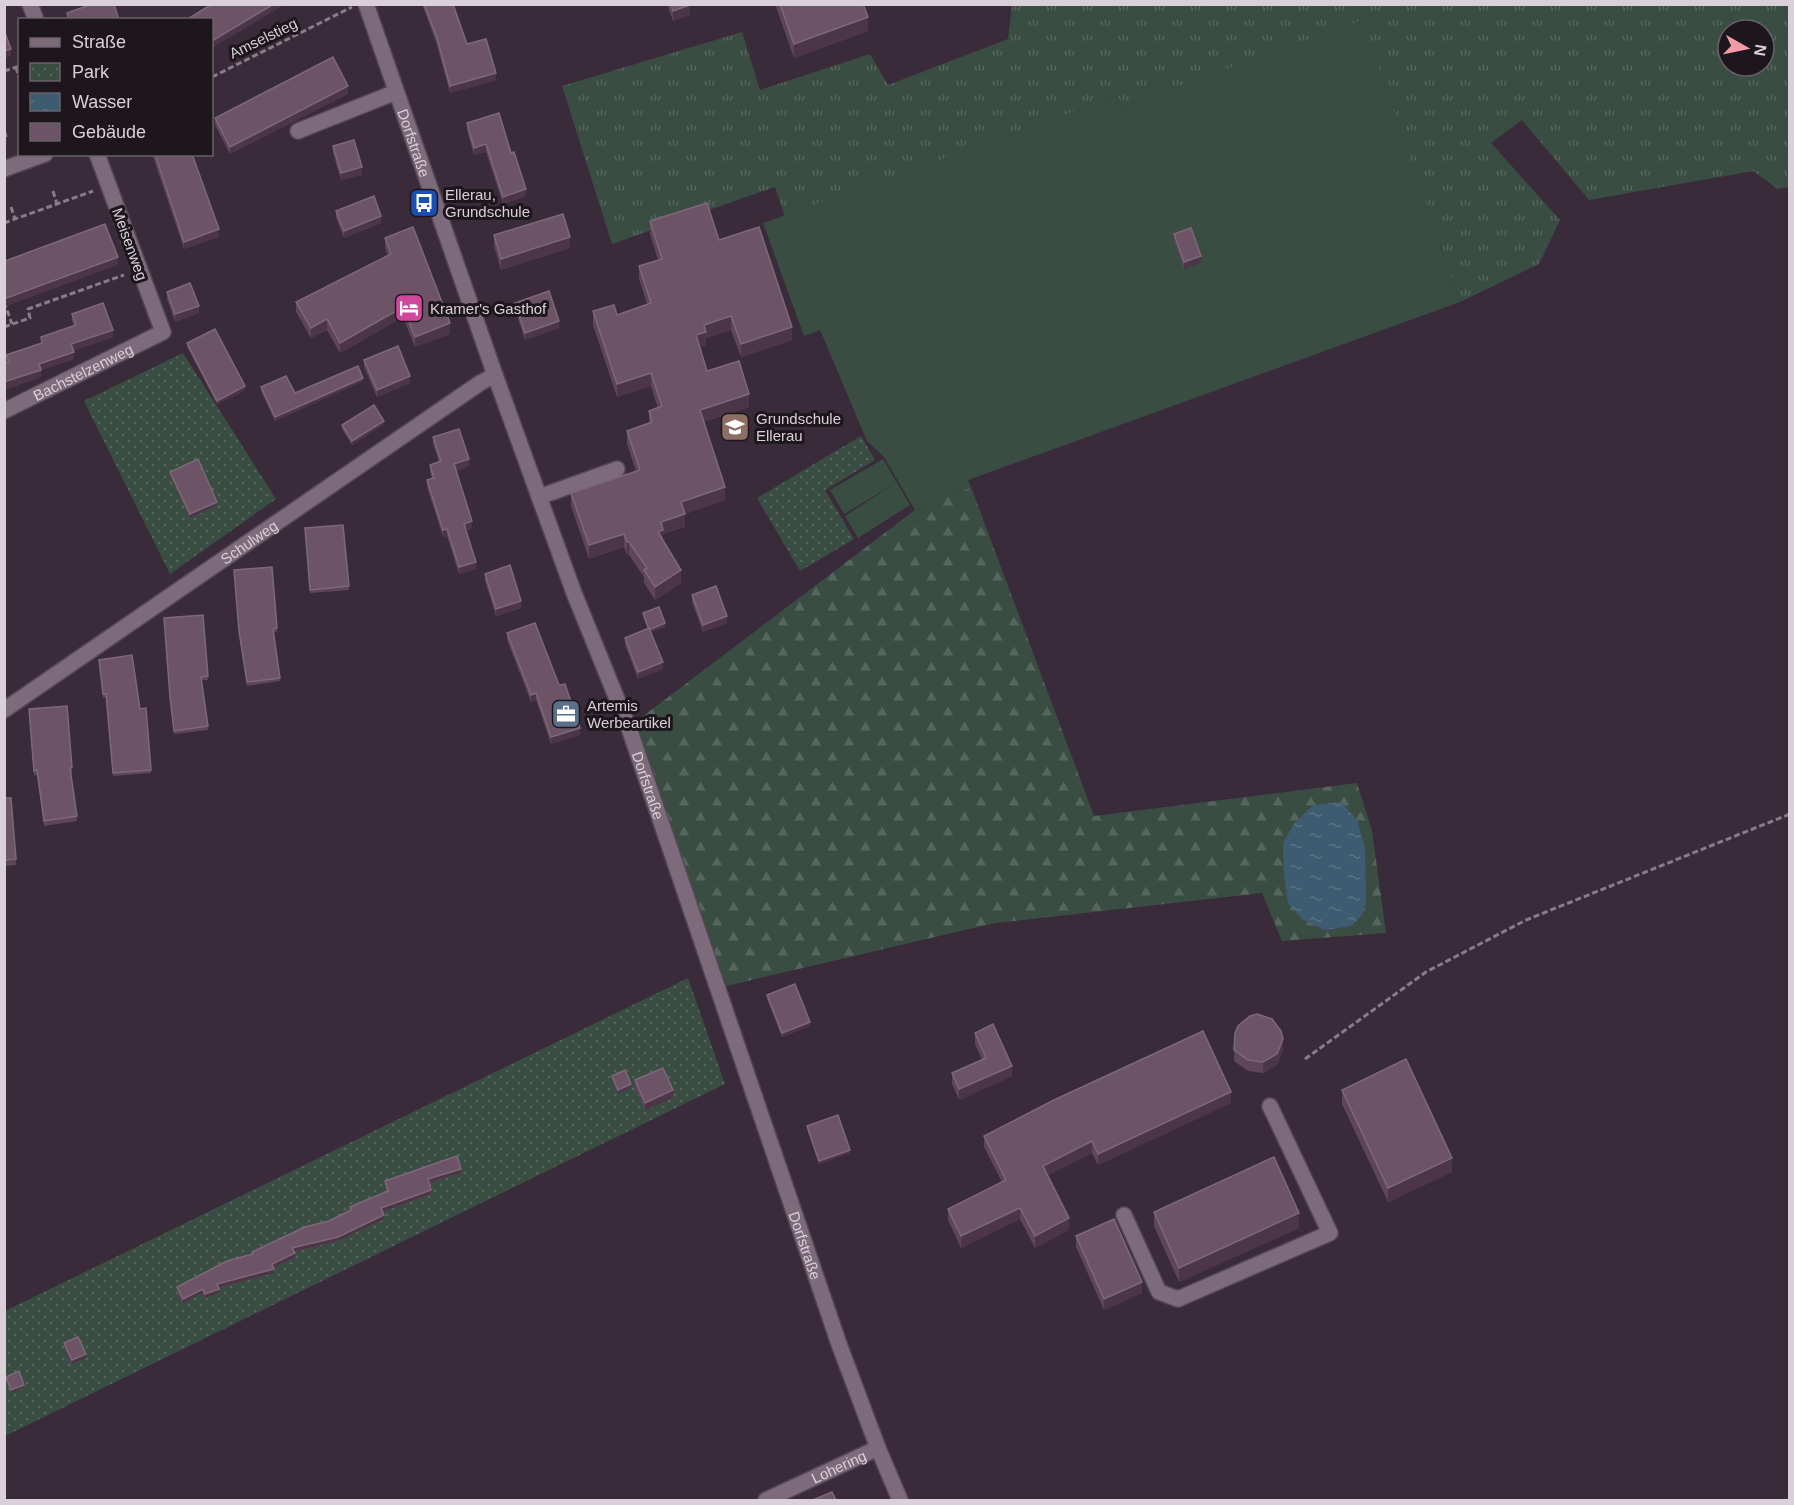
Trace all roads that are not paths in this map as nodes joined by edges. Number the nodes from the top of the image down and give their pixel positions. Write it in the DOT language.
graph roads {
  1 [pos="366,4"];
  2 [pos="396,92"];
  3 [pos="298,131"];
  4 [pos="40,156"];
  5 [pos="98,156"];
  6 [pos="4,169"];
  7 [pos="163,333"];
  8 [pos="495,375"];
  9 [pos="4,411"];
  10 [pos="617,469"];
  11 [pos="539,497"];
  12 [pos="4,710"];
  13 [pos="1270,1106"];
  14 [pos="1124,1215"];
  15 [pos="878,1448"];
  16 [pos="766,1500"];
  17 [pos="900,1500"];
  1 -- 2 [label="street, Dorfstraße"];
  2 -- 3 [label="street"];
  2 -- 8 [label="street, Dorfstraße"];
  4 -- 6 [label="street"];
  5 -- 7 [label="street, Meisenweg"];
  7 -- 9 [label="street, Bachstelzenweg"];
  8 -- 11 [label="street, Dorfstraße"];
  8 -- 12 [label="street, Schulweg"];
  10 -- 11 [label="street"];
  11 -- 15 [label="street, Dorfstraße"];
  13 -- 14 [label="street"];
  15 -- 16 [label="street, Lohering"];
  15 -- 17 [label="street, Dorfstraße"];
}
